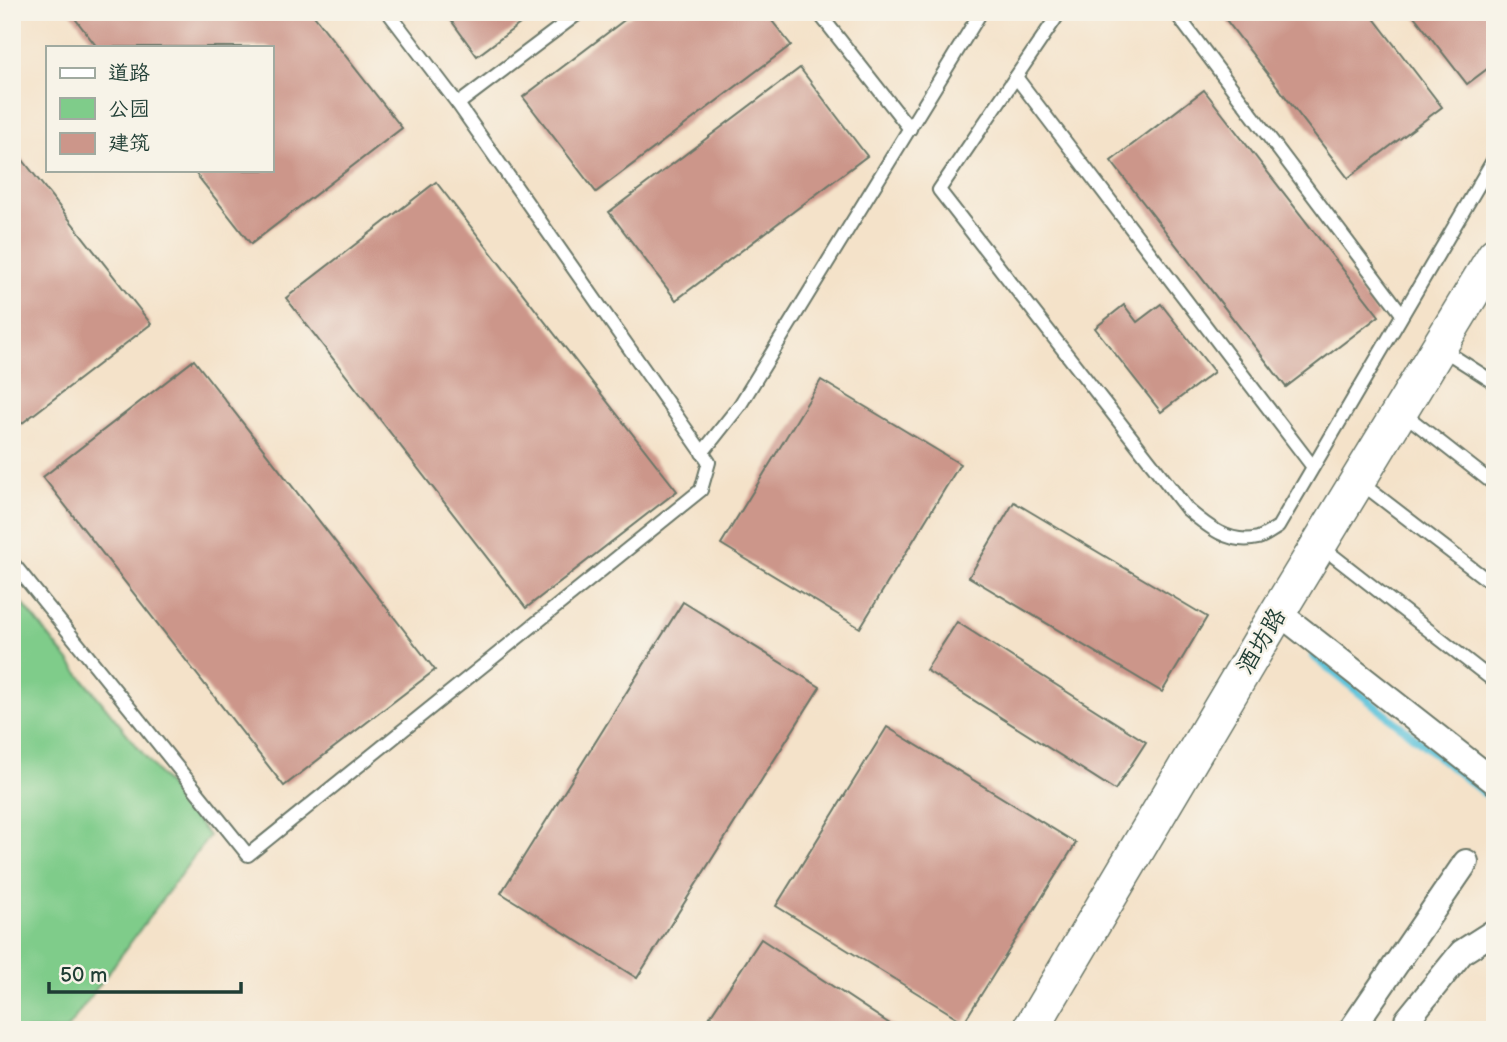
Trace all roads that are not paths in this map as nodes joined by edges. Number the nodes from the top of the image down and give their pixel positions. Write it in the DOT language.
graph roads {
  1 [pos="388,12"];
  2 [pos="580,12"];
  3 [pos="818,12"];
  4 [pos="981,12"];
  5 [pos="1060,12"];
  6 [pos="1175,12"];
  7 [pos="1016,77"];
  8 [pos="458,104"];
  9 [pos="909,130"];
  10 [pos="1495,157"];
  11 [pos="1489,274"];
  12 [pos="1402,314"];
  13 [pos="1439,346"];
  14 [pos="1495,383"];
  15 [pos="1400,410"];
  16 [pos="702,453"];
  17 [pos="1313,467"];
  18 [pos="1358,480"];
  19 [pos="1495,485"];
  20 [pos="1319,545"];
  21 [pos="12,562"];
  22 [pos="1495,586"];
  23 [pos="1278,612"];
  24 [pos="1495,682"];
  25 [pos="1495,782"];
  26 [pos="1466,862"];
  27 [pos="1495,931"];
  28 [pos="1409,1026"];
  29 [pos="1039,1027"];
  30 [pos="1351,1030"];
  1 -- 8 [label="lane"];
  2 -- 8 [label="lane"];
  3 -- 9 [label="lane"];
  4 -- 9 [label="lane"];
  5 -- 7 [label="lane"];
  6 -- 12 [label="lane"];
  7 -- 17 [label="lane"];
  7 -- 17 [label="lane"];
  8 -- 16 [label="lane"];
  9 -- 16 [label="lane"];
  10 -- 12 [label="lane"];
  11 -- 13 [label="street, 酒坊路"];
  12 -- 17 [label="lane"];
  13 -- 14 [label="lane"];
  13 -- 15 [label="street, 酒坊路"];
  15 -- 18 [label="street, 酒坊路"];
  15 -- 19 [label="lane"];
  16 -- 21 [label="lane"];
  18 -- 20 [label="street, 酒坊路"];
  18 -- 22 [label="lane"];
  20 -- 23 [label="street, 酒坊路"];
  20 -- 24 [label="lane"];
  23 -- 25 [label="street"];
  23 -- 29 [label="street, 酒坊路"];
  26 -- 30 [label="street"];
  27 -- 28 [label="street"];
}
